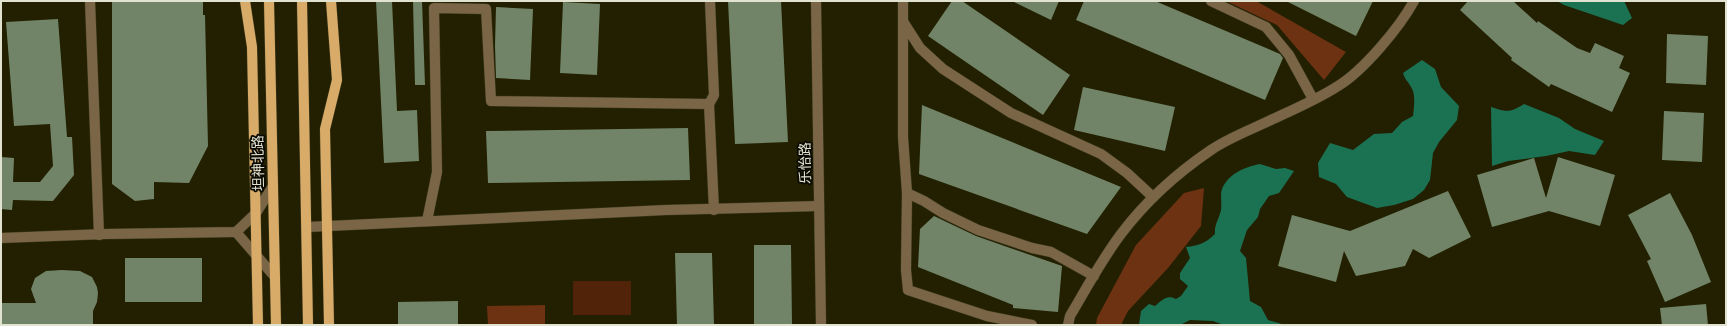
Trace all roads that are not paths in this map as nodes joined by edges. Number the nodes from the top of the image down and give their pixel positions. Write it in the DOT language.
graph roads {
  1 [pos="90,1"];
  2 [pos="245,1"];
  3 [pos="270,1"];
  4 [pos="302,1"];
  5 [pos="331,1"];
  6 [pos="455,1"];
  7 [pos="710,1"];
  8 [pos="816,1"];
  9 [pos="903,1"];
  10 [pos="1211,1"];
  11 [pos="1414,1"];
  12 [pos="432,3"];
  13 [pos="904,23"];
  14 [pos="1313,99"];
  15 [pos="709,104"];
  16 [pos="273,186"];
  17 [pos="907,193"];
  18 [pos="1153,197"];
  19 [pos="820,206"];
  20 [pos="714,210"];
  21 [pos="256,213"];
  22 [pos="427,221"];
  23 [pos="327,226"];
  24 [pos="307,227"];
  25 [pos="236,232"];
  26 [pos="99,235"];
  27 [pos="1,238"];
  28 [pos="257,255"];
  29 [pos="1094,276"];
  30 [pos="275,277"];
  31 [pos="258,325"];
  32 [pos="276,325"];
  33 [pos="308,325"];
  34 [pos="328,325"];
  35 [pos="821,325"];
  36 [pos="1032,325"];
  37 [pos="1068,325"];
  1 -- 26 [label="street"];
  2 -- 21 [label="main road"];
  3 -- 16 [label="main road, 坦神北路"];
  4 -- 24 [label="main road"];
  5 -- 23 [label="main road"];
  6 -- 12 [label="street"];
  7 -- 15 [label="street"];
  8 -- 19 [label="street, 乐怡路"];
  9 -- 13 [label="street"];
  10 -- 14 [label="street"];
  11 -- 14 [label="street"];
  12 -- 15 [label="street"];
  12 -- 22 [label="street"];
  13 -- 17 [label="street"];
  13 -- 18 [label="street"];
  14 -- 18 [label="street"];
  15 -- 20 [label="street"];
  16 -- 21 [label="street"];
  16 -- 30 [label="main road, 坦神北路"];
  17 -- 29 [label="street"];
  17 -- 36 [label="street"];
  18 -- 29 [label="street"];
  19 -- 20 [label="street"];
  19 -- 35 [label="street, 乐怡路"];
  20 -- 22 [label="street"];
  21 -- 25 [label="street"];
  21 -- 28 [label="main road"];
  22 -- 23 [label="street"];
  23 -- 24 [label="street"];
  23 -- 34 [label="main road"];
  24 -- 33 [label="main road"];
  25 -- 26 [label="street"];
  25 -- 28 [label="street"];
  26 -- 27 [label="street"];
  28 -- 30 [label="street"];
  28 -- 31 [label="main road"];
  29 -- 37 [label="street"];
  30 -- 32 [label="main road, 坦神北路"];
}
